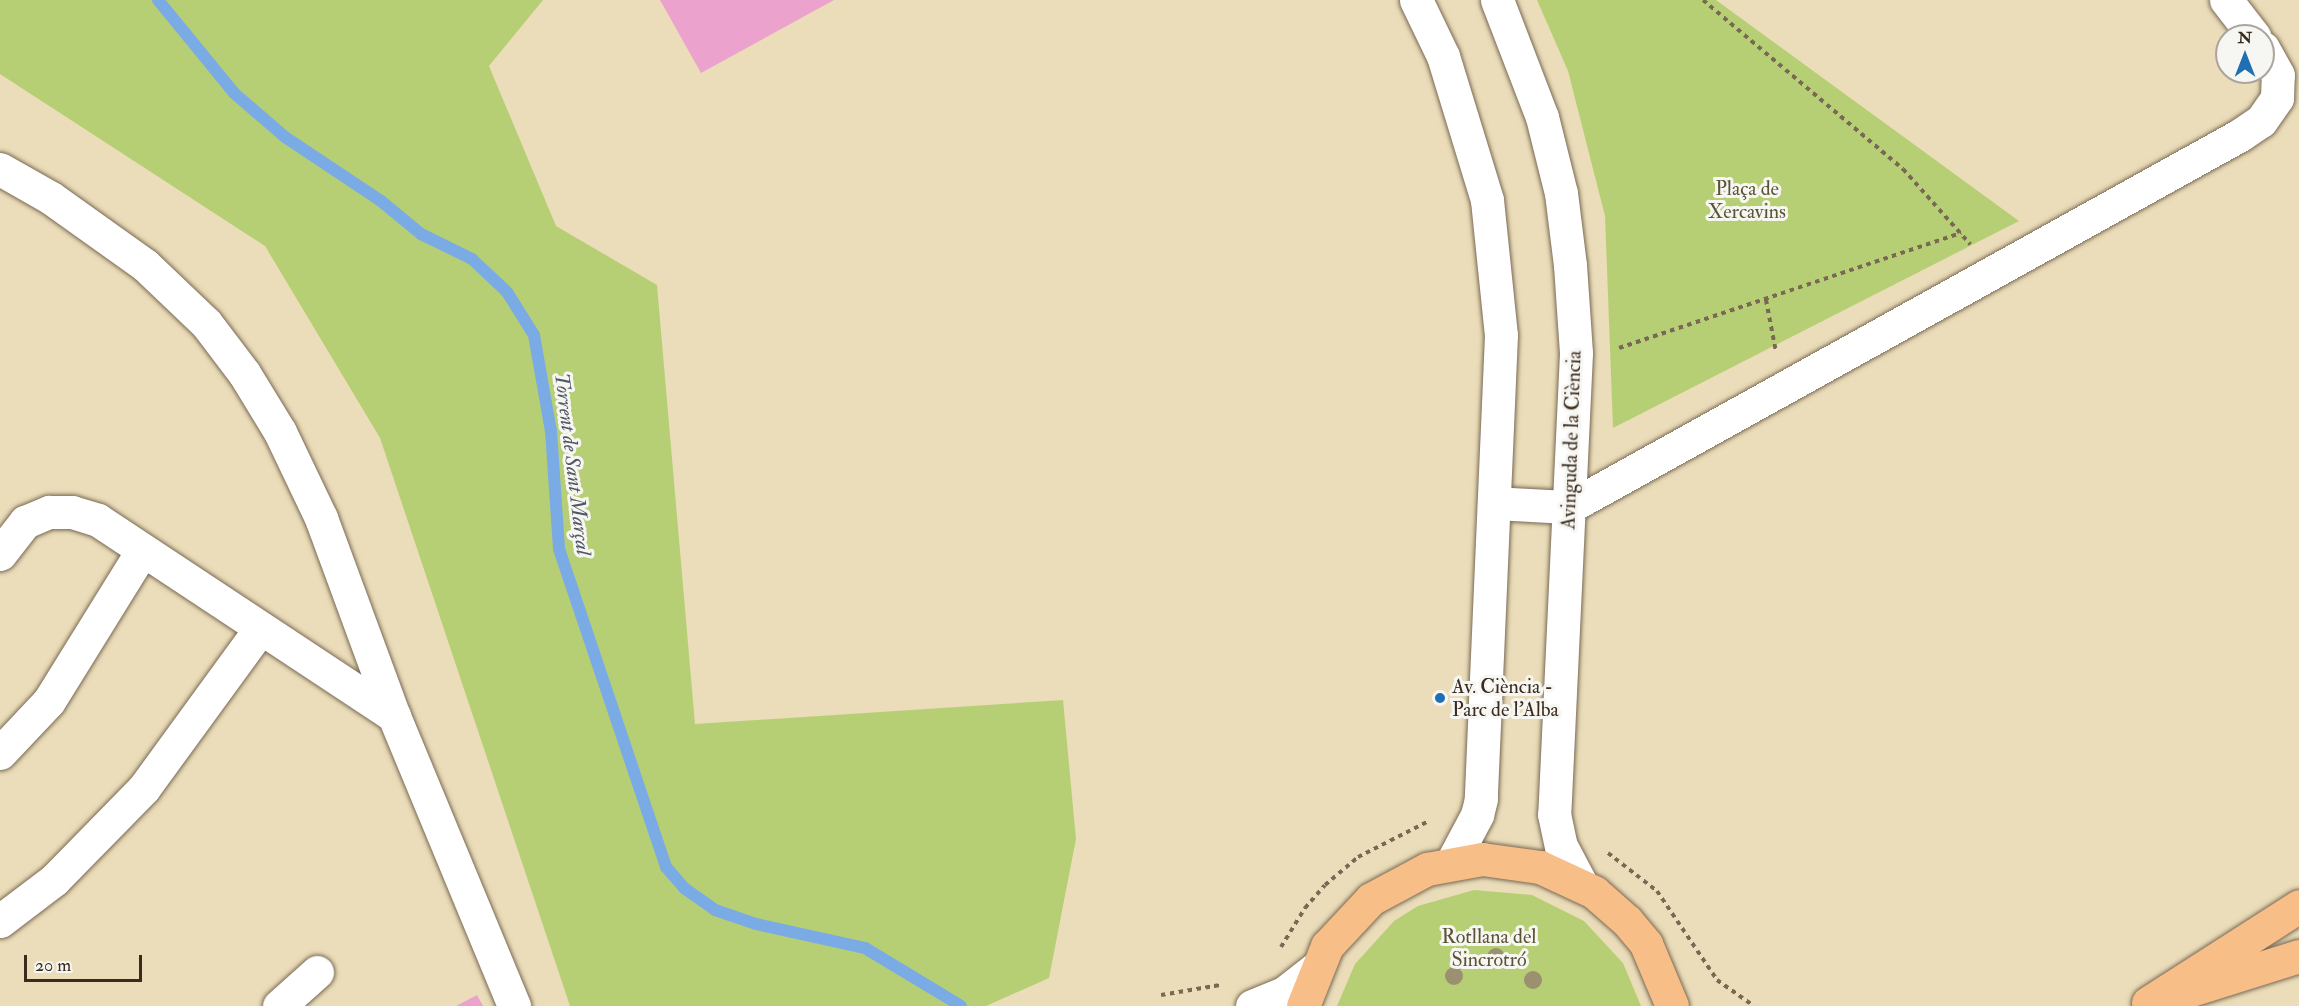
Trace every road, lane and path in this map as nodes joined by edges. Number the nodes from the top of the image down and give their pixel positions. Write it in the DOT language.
graph roads {
  1 [pos="1416,0"];
  2 [pos="1497,0"];
  3 [pos="1703,0"];
  4 [pos="2226,0"];
  5 [pos="2245,24"];
  6 [pos="2275,70"];
  7 [pos="0,169"];
  8 [pos="1961,232"];
  9 [pos="1973,249"];
  10 [pos="1766,300"];
  11 [pos="1619,348"];
  12 [pos="1777,357"];
  13 [pos="1494,503"];
  14 [pos="1569,507"];
  15 [pos="142,551"];
  16 [pos="0,554"];
  17 [pos="260,629"];
  18 [pos="394,716"];
  19 [pos="0,753"];
  20 [pos="1452,862"];
  21 [pos="1581,884"];
  22 [pos="2299,906"];
  23 [pos="0,921"];
  24 [pos="2299,956"];
  25 [pos="1315,969"];
  26 [pos="317,972"];
  27 [pos="1674,998"];
  28 [pos="2140,1004"];
  29 [pos="1302,1005"];
  30 [pos="279,1006"];
  31 [pos="514,1006"];
  32 [pos="1252,1006"];
  1 -- 13 [label="street"];
  2 -- 14 [label="street, Avinguda de la Ciència"];
  3 -- 8 [label="path"];
  4 -- 5 [label="street"];
  6 -- 14 [label="street"];
  7 -- 18 [label="street"];
  8 -- 9 [label="path"];
  8 -- 10 [label="path"];
  10 -- 11 [label="path"];
  10 -- 12 [label="path"];
  13 -- 14 [label="street"];
  13 -- 20 [label="street"];
  14 -- 21 [label="street, Avinguda de la Ciència"];
  15 -- 16 [label="street"];
  15 -- 17 [label="street"];
  15 -- 19 [label="street"];
  17 -- 18 [label="street"];
  17 -- 23 [label="street"];
  18 -- 31 [label="street"];
  20 -- 21 [label="main road"];
  20 -- 25 [label="main road"];
  21 -- 27 [label="main road"];
  22 -- 28 [label="main road"];
  24 -- 28 [label="main road"];
  25 -- 29 [label="main road"];
  25 -- 32 [label="street"];
  26 -- 30 [label="street"];
}
